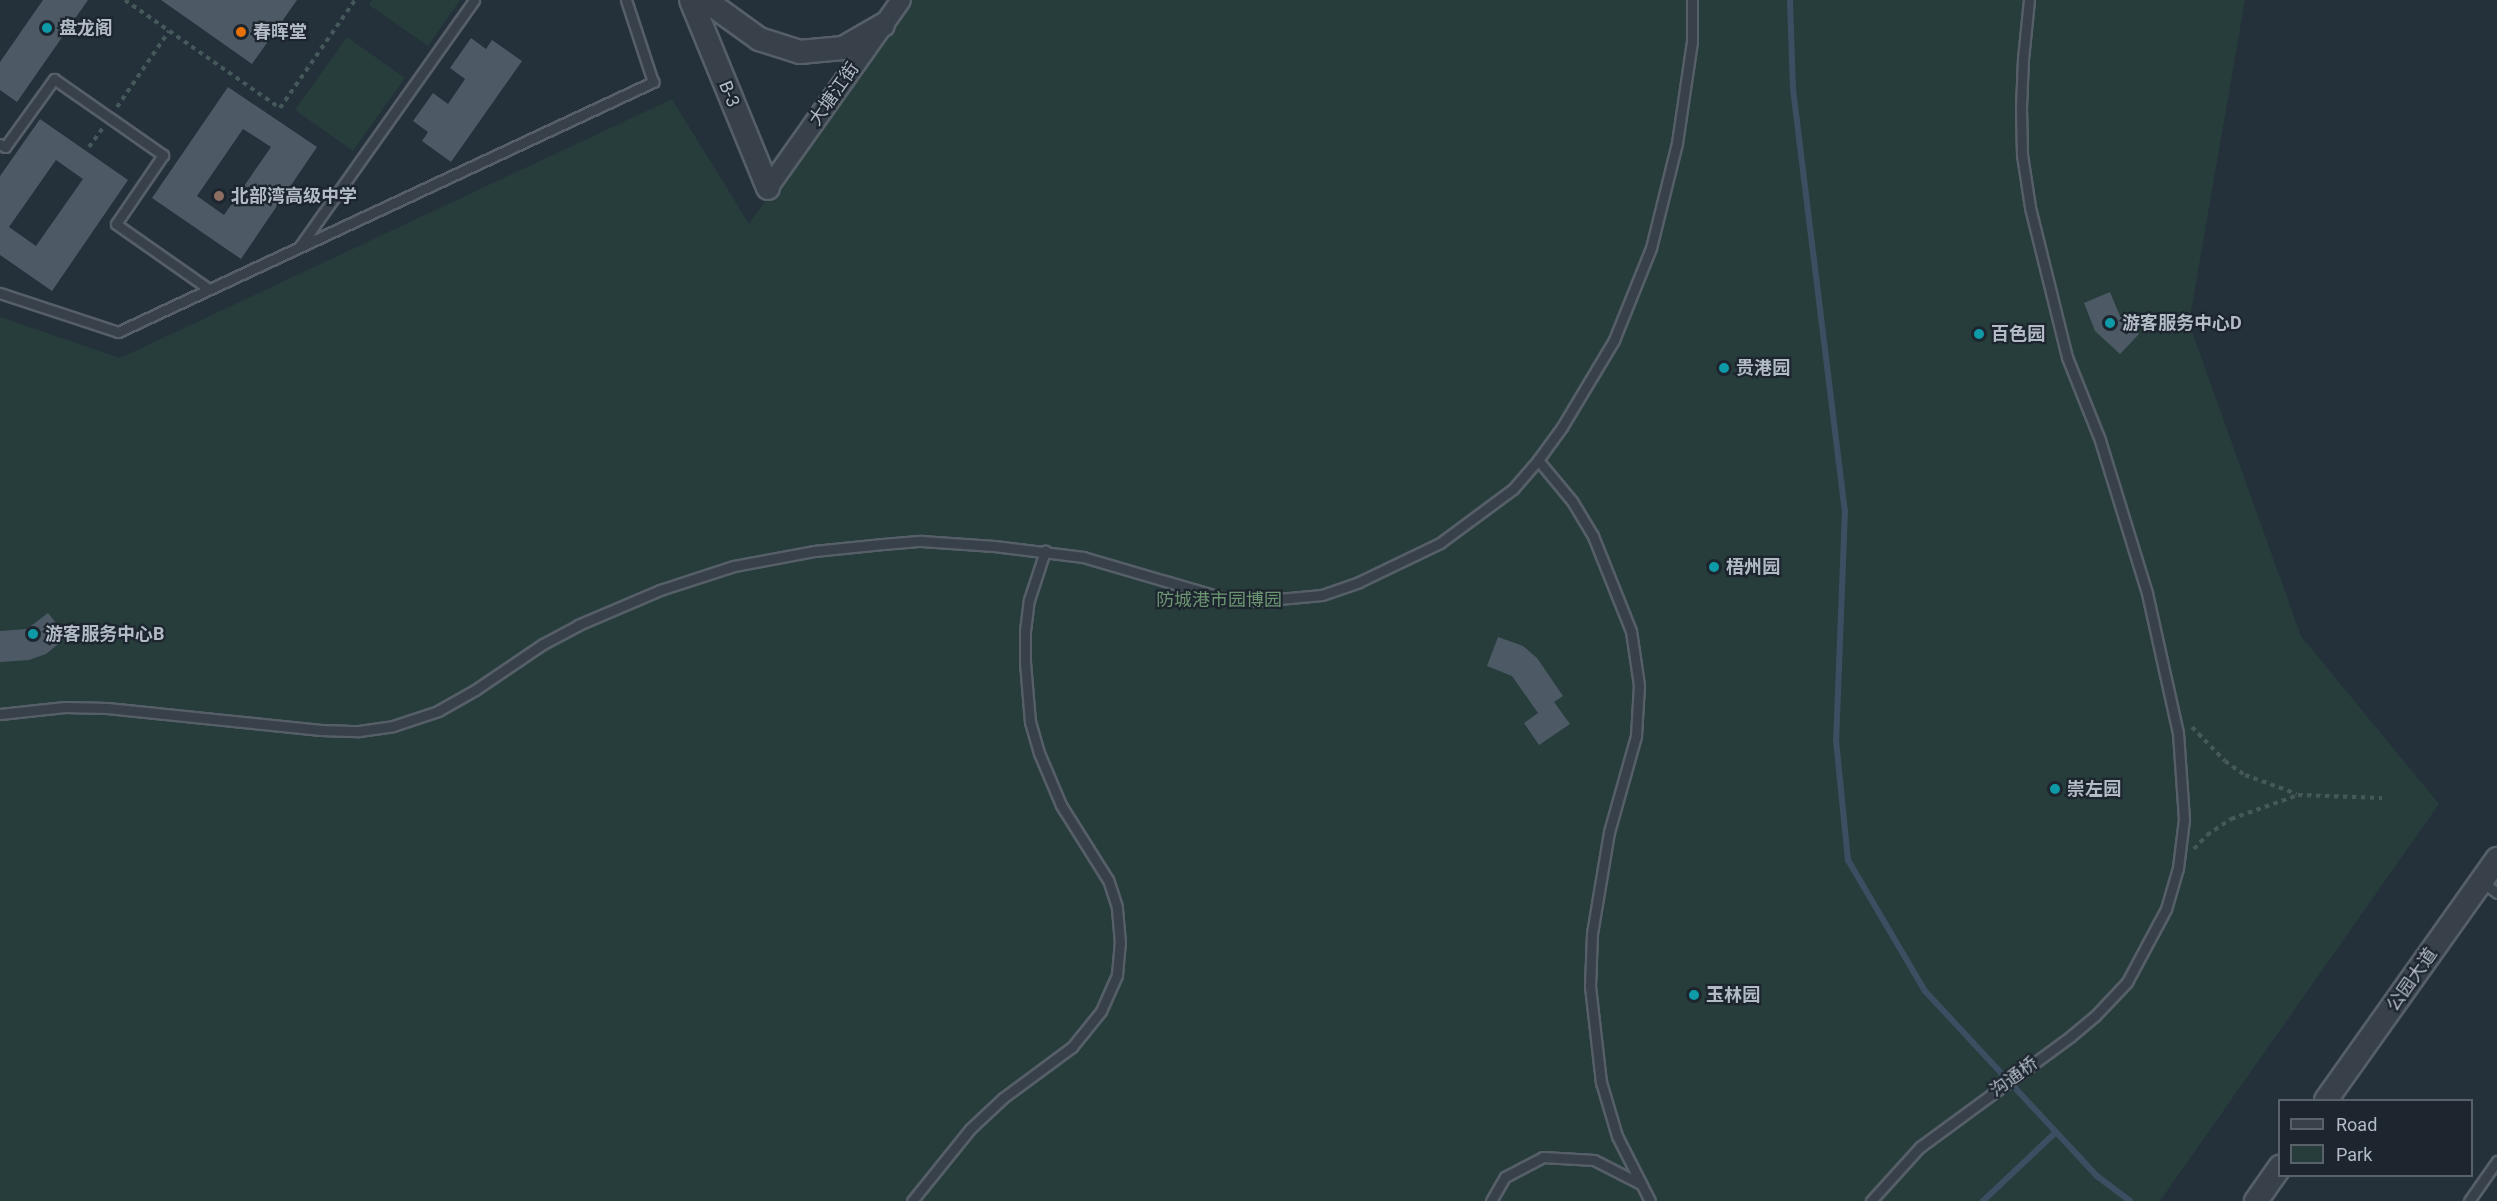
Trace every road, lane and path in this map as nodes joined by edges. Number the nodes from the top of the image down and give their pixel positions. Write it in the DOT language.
graph roads {
  1 [pos="125,0"];
  2 [pos="355,0"];
  3 [pos="474,0"];
  4 [pos="626,0"];
  5 [pos="691,0"];
  6 [pos="705,0"];
  7 [pos="901,0"];
  8 [pos="1692,0"];
  9 [pos="2029,0"];
  10 [pos="883,25"];
  11 [pos="169,31"];
  12 [pos="110,118"];
  13 [pos="0,144"];
  14 [pos="89,147"];
  15 [pos="768,188"];
  16 [pos="298,248"];
  17 [pos="209,289"];
  18 [pos="0,293"];
  19 [pos="1538,460"];
  20 [pos="1045,551"];
  21 [pos="2172,708"];
  22 [pos="0,714"];
  23 [pos="2298,795"];
  24 [pos="2382,798"];
  25 [pos="2497,859"];
  26 [pos="2178,868"];
  27 [pos="2489,887"];
  28 [pos="2328,1099"];
  29 [pos="2497,1161"];
  30 [pos="2278,1170"];
  31 [pos="1639,1183"];
  32 [pos="2258,1198"];
  33 [pos="912,1201"];
  34 [pos="1491,1201"];
  35 [pos="1650,1201"];
  36 [pos="1871,1201"];
  37 [pos="2469,1201"];
  1 -- 11 [label="path"];
  2 -- 11 [label="path"];
  3 -- 16 [label="lane"];
  4 -- 16 [label="lane"];
  5 -- 15 [label="street, B-3"];
  6 -- 10 [label="street"];
  7 -- 10 [label="street, 大塘江街"];
  8 -- 19 [label="lane"];
  9 -- 21 [label="lane, 沟通桥"];
  10 -- 15 [label="street, 大塘江街"];
  11 -- 12 [label="path"];
  12 -- 13 [label="lane"];
  12 -- 14 [label="path"];
  12 -- 17 [label="lane"];
  16 -- 17 [label="lane"];
  17 -- 18 [label="lane"];
  19 -- 20 [label="lane"];
  19 -- 31 [label="lane"];
  20 -- 22 [label="lane"];
  20 -- 33 [label="lane"];
  21 -- 23 [label="path"];
  21 -- 26 [label="lane, 沟通桥"];
  23 -- 24 [label="path"];
  23 -- 26 [label="path"];
  25 -- 27 [label="street, 公园大道"];
  26 -- 36 [label="lane, 沟通桥"];
  27 -- 28 [label="street, 公园大道"];
  29 -- 37 [label="lane"];
  30 -- 32 [label="street"];
  31 -- 34 [label="lane"];
  31 -- 35 [label="lane"];
}
